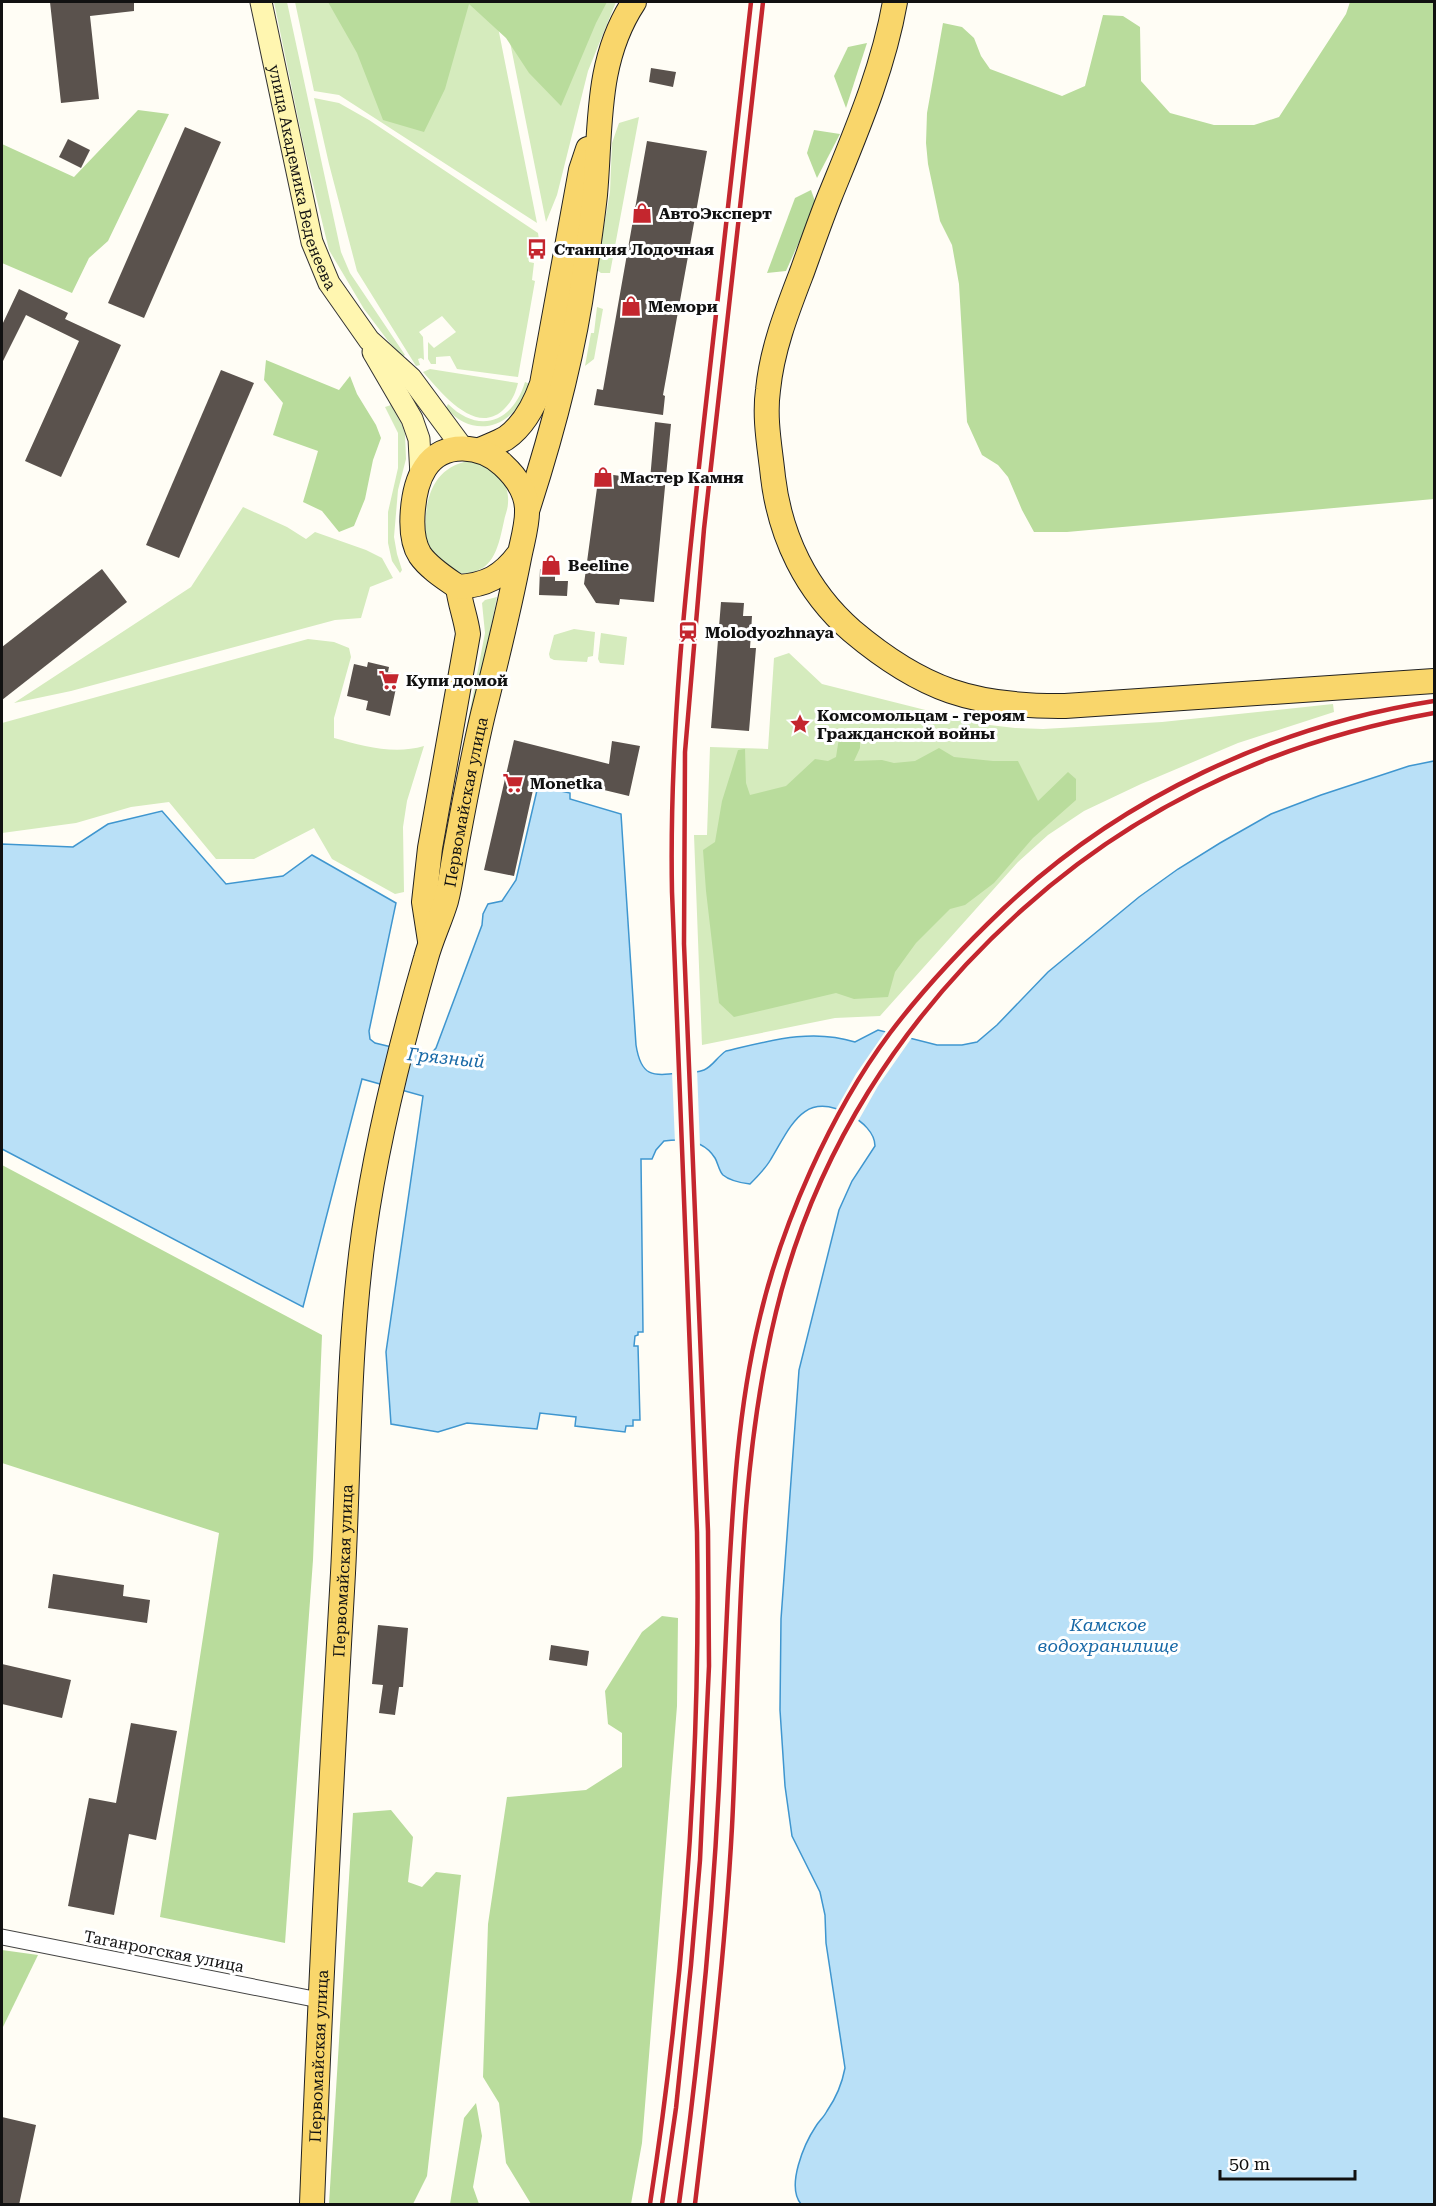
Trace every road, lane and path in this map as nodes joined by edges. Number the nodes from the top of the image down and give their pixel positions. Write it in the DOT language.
graph roads {
  1 [pos="261,2"];
  2 [pos="634,2"];
  3 [pos="895,2"];
  4 [pos="598,121"];
  5 [pos="369,340"];
  6 [pos="471,449"];
  7 [pos="421,476"];
  8 [pos="527,510"];
  9 [pos="519,554"];
  10 [pos="458,587"];
  11 [pos="1434,681"];
  12 [pos="430,943"];
  13 [pos="2,1937"];
  14 [pos="319,2001"];
  15 [pos="312,2205"];
  1 -- 5 [label="street, улица Академика Веденеева"];
  2 -- 4 [label="main road"];
  3 -- 11 [label="main road"];
  4 -- 6 [label="main road"];
  4 -- 8 [label="main road"];
  5 -- 6 [label="street"];
  5 -- 7 [label="street"];
  6 -- 7 [label="main road"];
  6 -- 8 [label="main road"];
  7 -- 10 [label="main road"];
  8 -- 9 [label="main road"];
  9 -- 10 [label="main road"];
  9 -- 12 [label="main road, Первомайская улица"];
  10 -- 12 [label="main road, Первомайская улица"];
  12 -- 14 [label="main road, Первомайская улица"];
  13 -- 14 [label="street, Таганрогская улица"];
  14 -- 15 [label="main road, Первомайская улица"];
}
